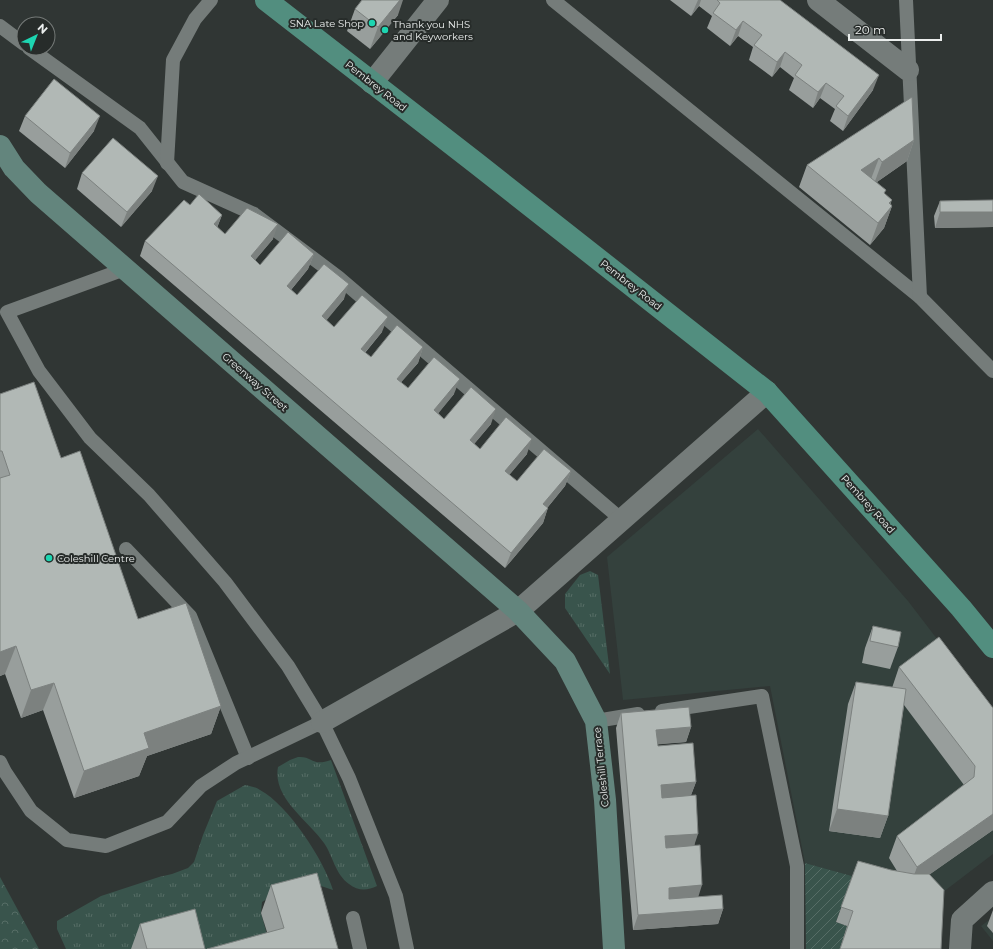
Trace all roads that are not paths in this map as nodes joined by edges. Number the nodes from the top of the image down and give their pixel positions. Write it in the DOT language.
graph roads {
  1 [pos="211,0"];
  2 [pos="266,0"];
  3 [pos="438,0"];
  4 [pos="553,0"];
  5 [pos="818,0"];
  6 [pos="906,0"];
  7 [pos="0,26"];
  8 [pos="16,38"];
  9 [pos="40,56"];
  10 [pos="908,70"];
  11 [pos="372,83"];
  12 [pos="0,146"];
  13 [pos="167,162"];
  14 [pos="125,269"];
  15 [pos="920,298"];
  16 [pos="993,370"];
  17 [pos="767,392"];
  18 [pos="622,520"];
  19 [pos="126,549"];
  20 [pos="518,611"];
  21 [pos="993,647"];
  22 [pos="596,720"];
  23 [pos="322,722"];
  24 [pos="248,758"];
  25 [pos="0,762"];
  26 [pos="993,892"];
  27 [pos="353,918"];
  28 [pos="360,949"];
  29 [pos="407,949"];
  30 [pos="614,949"];
  31 [pos="797,949"];
  32 [pos="960,949"];
  1 -- 13 [label="lane"];
  2 -- 11 [label="main road, Pembrey Road"];
  3 -- 11 [label="street"];
  4 -- 15 [label="lane"];
  5 -- 10 [label="street"];
  6 -- 10 [label="lane"];
  7 -- 8 [label="lane"];
  9 -- 13 [label="lane"];
  10 -- 15 [label="lane"];
  11 -- 17 [label="main road, Pembrey Road"];
  12 -- 14 [label="main road, Greenway Street"];
  13 -- 18 [label="lane"];
  14 -- 20 [label="main road, Greenway Street"];
  14 -- 23 [label="lane"];
  15 -- 16 [label="lane"];
  17 -- 18 [label="street"];
  17 -- 21 [label="main road, Pembrey Road"];
  18 -- 20 [label="street"];
  19 -- 24 [label="lane"];
  20 -- 22 [label="main road, Coleshill Terrace"];
  20 -- 23 [label="street"];
  22 -- 30 [label="main road, Coleshill Terrace"];
  22 -- 31 [label="lane"];
  23 -- 24 [label="lane"];
  23 -- 29 [label="lane"];
  24 -- 25 [label="lane"];
  26 -- 32 [label="street"];
  27 -- 28 [label="lane"];
}
